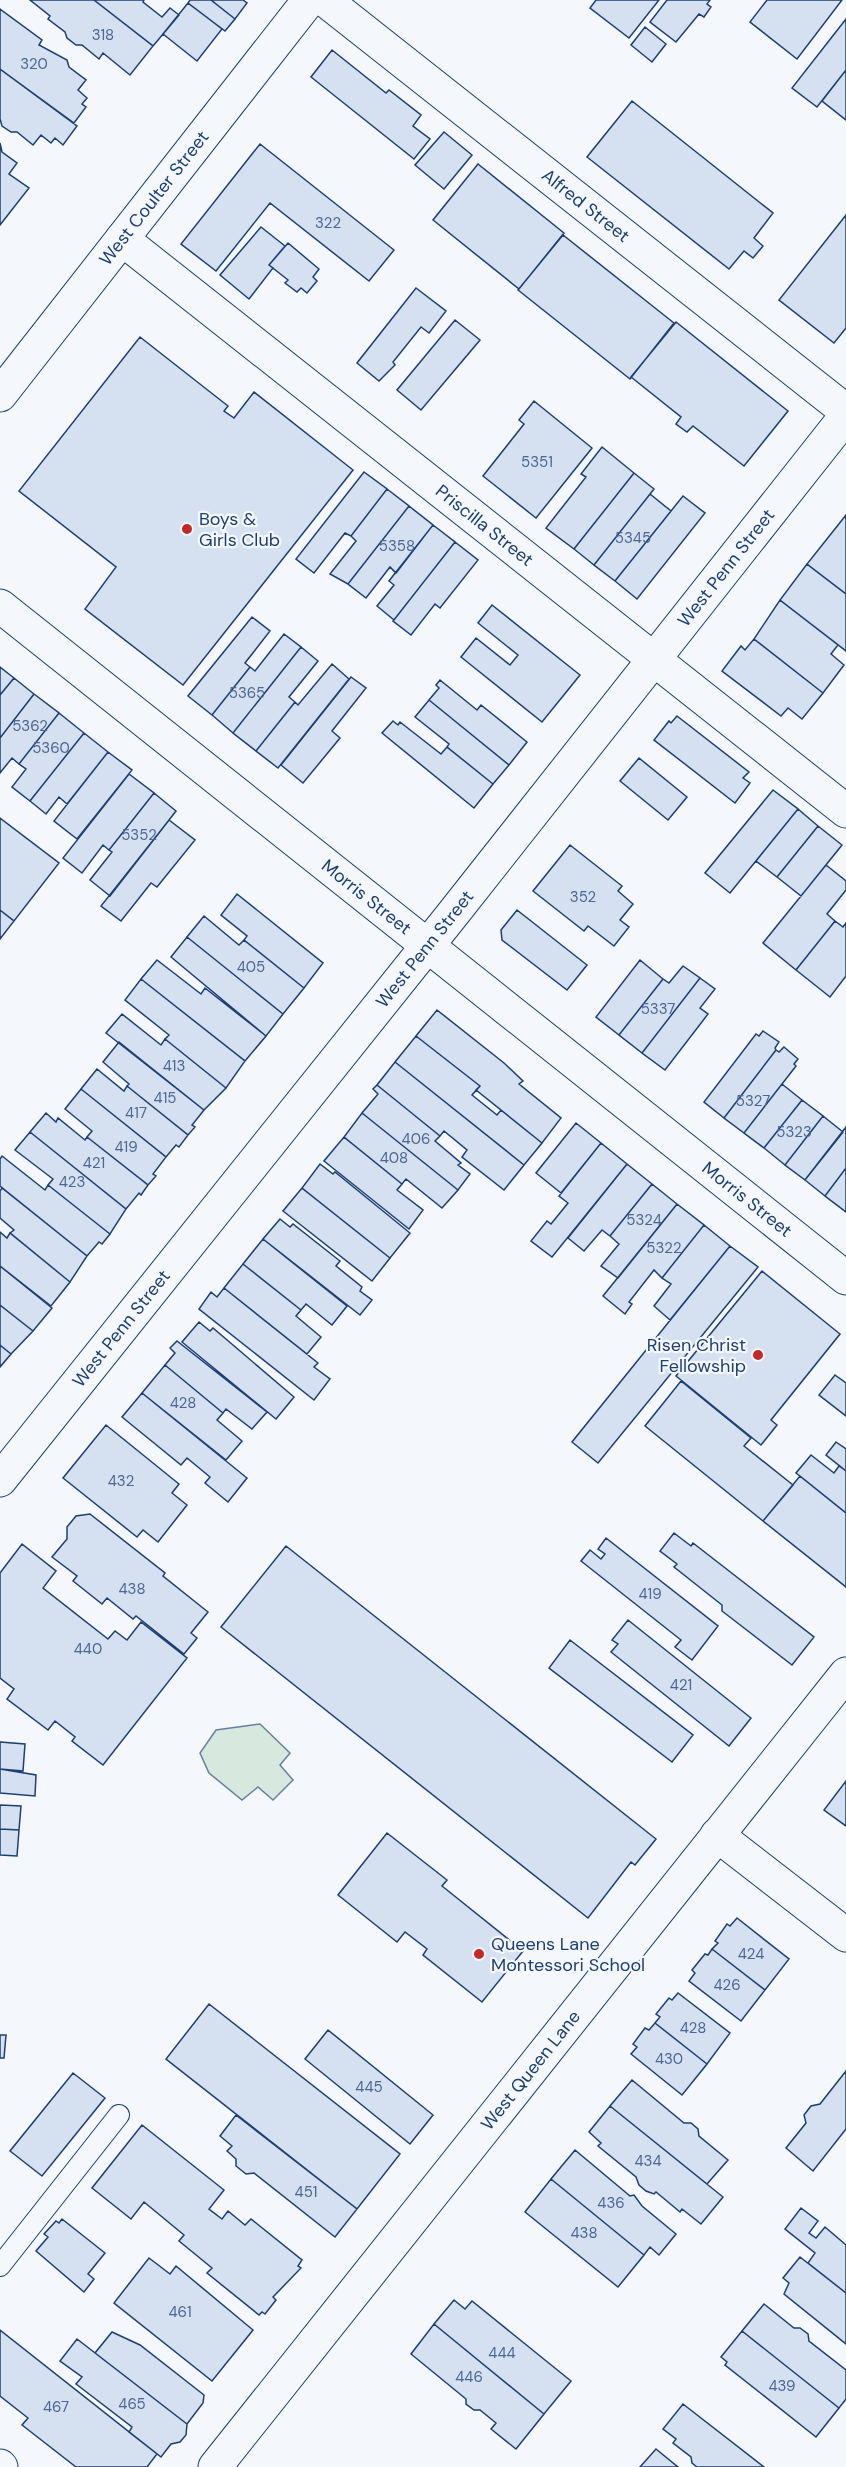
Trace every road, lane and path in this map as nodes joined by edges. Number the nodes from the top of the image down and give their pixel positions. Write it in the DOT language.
graph roads {
  1 [pos="309,0"];
  2 [pos="325,0"];
  3 [pos="122,239"];
  4 [pos="0,395"];
  5 [pos="846,411"];
  6 [pos="846,416"];
  7 [pos="0,606"];
  8 [pos="655,660"];
  9 [pos="846,812"];
  10 [pos="428,946"];
  11 [pos="846,1278"];
  12 [pos="0,1480"];
  13 [pos="846,1674"];
  14 [pos="717,1835"];
  15 [pos="846,1935"];
  16 [pos="119,2115"];
  17 [pos="0,2266"];
  18 [pos="215,2467"];
  1 -- 3 [label="street, West Coulter Street"];
  2 -- 5 [label="street, Alfred Street"];
  3 -- 4 [label="street, West Coulter Street"];
  3 -- 8 [label="street, Priscilla Street"];
  6 -- 8 [label="street, West Penn Street"];
  7 -- 10 [label="street, Morris Street"];
  8 -- 9 [label="street, Priscilla Street"];
  8 -- 10 [label="street, West Penn Street"];
  10 -- 11 [label="street, Morris Street"];
  10 -- 12 [label="street, West Penn Street"];
  13 -- 14 [label="street, West Queen Lane"];
  14 -- 15 [label="street"];
  14 -- 18 [label="street, West Queen Lane"];
  16 -- 17 [label="lane"];
}
